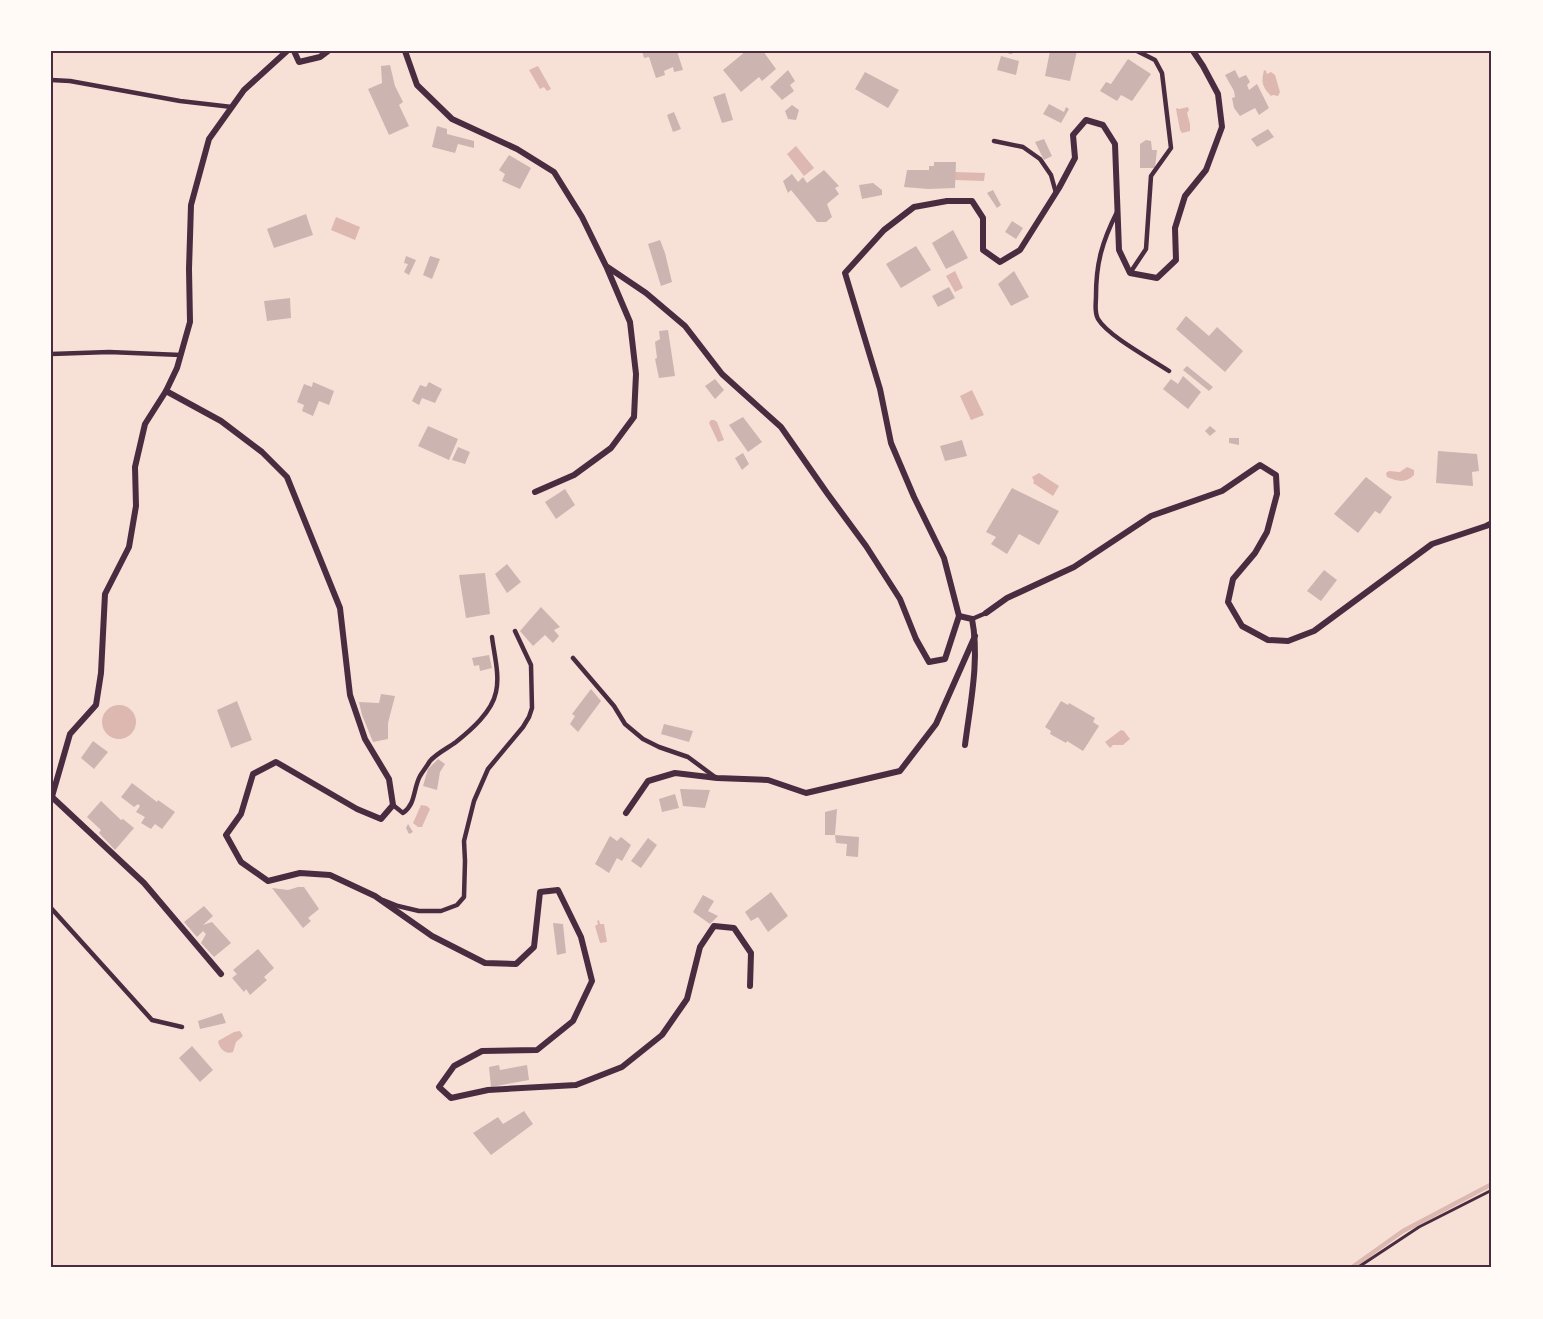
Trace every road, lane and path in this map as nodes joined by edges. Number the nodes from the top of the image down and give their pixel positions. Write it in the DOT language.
graph roads {
  1 [pos="287,51"];
  2 [pos="294,51"];
  3 [pos="328,51"];
  4 [pos="405,51"];
  5 [pos="1137,51"];
  6 [pos="1193,51"];
  7 [pos="51,80"];
  8 [pos="232,107"];
  9 [pos="994,141"];
  10 [pos="1056,193"];
  11 [pos="1118,209"];
  12 [pos="606,266"];
  13 [pos="1130,273"];
  14 [pos="51,354"];
  15 [pos="181,355"];
  16 [pos="1169,371"];
  17 [pos="166,392"];
  18 [pos="535,492"];
  19 [pos="1492,523"];
  20 [pos="986,613"];
  21 [pos="958,616"];
  22 [pos="972,619"];
  23 [pos="515,631"];
  24 [pos="975,636"];
  25 [pos="492,637"];
  26 [pos="573,658"];
  27 [pos="965,745"];
  28 [pos="717,778"];
  29 [pos="51,798"];
  30 [pos="393,805"];
  31 [pos="626,813"];
  32 [pos="375,896"];
  33 [pos="51,908"];
  34 [pos="222,974"];
  35 [pos="750,986"];
  36 [pos="182,1027"];
  37 [pos="1492,1190"];
  38 [pos="1357,1268"];
  1 -- 8 [label="street"];
  2 -- 3 [label="street"];
  4 -- 12 [label="street"];
  5 -- 13 [label="lane"];
  6 -- 13 [label="street"];
  7 -- 8 [label="lane"];
  8 -- 15 [label="street"];
  9 -- 10 [label="lane"];
  10 -- 11 [label="street"];
  10 -- 21 [label="street"];
  11 -- 13 [label="street"];
  11 -- 16 [label="lane"];
  12 -- 18 [label="street"];
  12 -- 21 [label="street"];
  14 -- 15 [label="lane"];
  15 -- 17 [label="street"];
  17 -- 29 [label="street"];
  17 -- 30 [label="street"];
  19 -- 20 [label="street"];
  20 -- 22 [label="lane"];
  21 -- 22 [label="street"];
  22 -- 24 [label="street"];
  23 -- 32 [label="lane"];
  24 -- 27 [label="street"];
  24 -- 28 [label="street"];
  25 -- 30 [label="lane"];
  26 -- 28 [label="lane"];
  28 -- 31 [label="street"];
  29 -- 34 [label="street"];
  30 -- 32 [label="street"];
  32 -- 35 [label="street"];
  33 -- 36 [label="lane"];
  37 -- 38 [label="path"];
}
